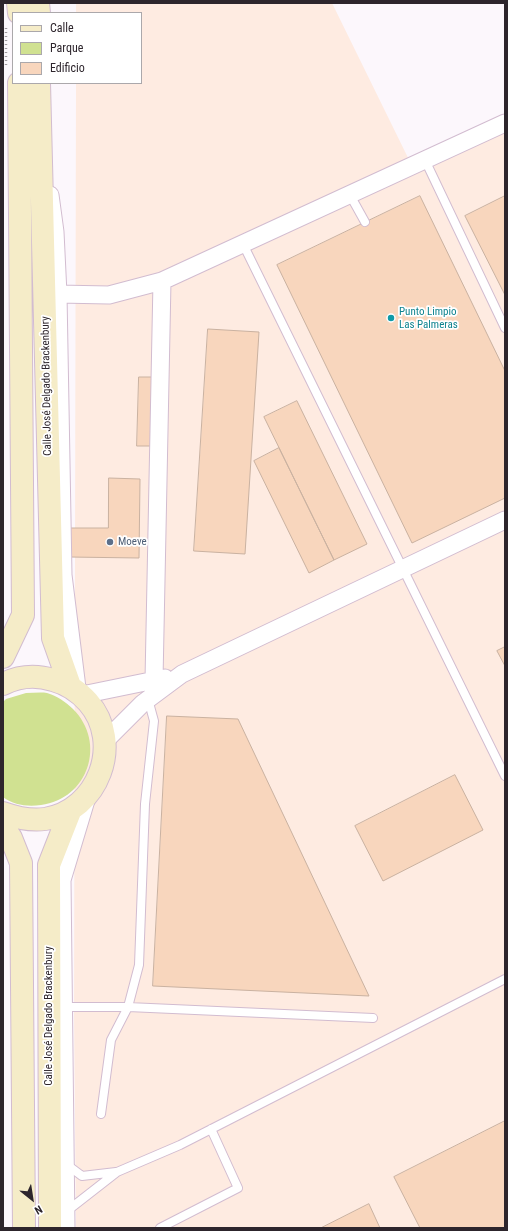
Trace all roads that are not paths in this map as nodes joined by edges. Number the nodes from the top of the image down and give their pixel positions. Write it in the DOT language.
graph roads {
  1 [pos="19,84"];
  2 [pos="39,84"];
  3 [pos="40,115"];
  4 [pos="505,123"];
  5 [pos="425,160"];
  6 [pos="350,195"];
  7 [pos="365,222"];
  8 [pos="243,244"];
  9 [pos="162,281"];
  10 [pos="58,294"];
  11 [pos="505,328"];
  12 [pos="505,520"];
  13 [pos="403,568"];
  14 [pos="3,657"];
  15 [pos="182,674"];
  16 [pos="154,680"];
  17 [pos="3,684"];
  18 [pos="76,691"];
  19 [pos="148,699"];
  20 [pos="105,741"];
  21 [pos="505,776"];
  22 [pos="79,803"];
  23 [pos="3,813"];
  24 [pos="3,826"];
  25 [pos="505,979"];
  26 [pos="64,1007"];
  27 [pos="128,1007"];
  28 [pos="373,1018"];
  29 [pos="101,1114"];
  30 [pos="211,1129"];
  31 [pos="65,1164"];
  32 [pos="117,1172"];
  33 [pos="66,1220"];
  34 [pos="24,1228"];
  35 [pos="50,1228"];
  36 [pos="160,1228"];
  1 -- 14 [label="main road"];
  2 -- 3 [label="main road, Calle José Delgado Brackenbury"];
  3 -- 10 [label="street"];
  3 -- 18 [label="main road, Calle José Delgado Brackenbury"];
  4 -- 5 [label="street"];
  5 -- 6 [label="street"];
  5 -- 11 [label="lane"];
  6 -- 7 [label="lane"];
  6 -- 8 [label="street"];
  8 -- 9 [label="street"];
  8 -- 13 [label="lane"];
  9 -- 10 [label="street"];
  9 -- 16 [label="street"];
  10 -- 18 [label="street"];
  12 -- 13 [label="street"];
  13 -- 15 [label="street"];
  13 -- 21 [label="lane"];
  15 -- 16 [label="street"];
  15 -- 19 [label="street"];
  16 -- 18 [label="street"];
  17 -- 18 [label="main road"];
  18 -- 20 [label="main road, Calle José Delgado Brackenbury"];
  19 -- 20 [label="street"];
  19 -- 27 [label="lane"];
  20 -- 22 [label="main road, Calle José Delgado Brackenbury"];
  22 -- 23 [label="main road"];
  22 -- 26 [label="street"];
  22 -- 35 [label="main road, Calle José Delgado Brackenbury"];
  24 -- 34 [label="main road"];
  25 -- 30 [label="lane"];
  26 -- 27 [label="lane"];
  26 -- 31 [label="street"];
  27 -- 28 [label="lane"];
  27 -- 29 [label="lane"];
  30 -- 32 [label="lane"];
  30 -- 36 [label="lane"];
  31 -- 32 [label="lane"];
  31 -- 33 [label="street"];
  32 -- 33 [label="lane"];
}
